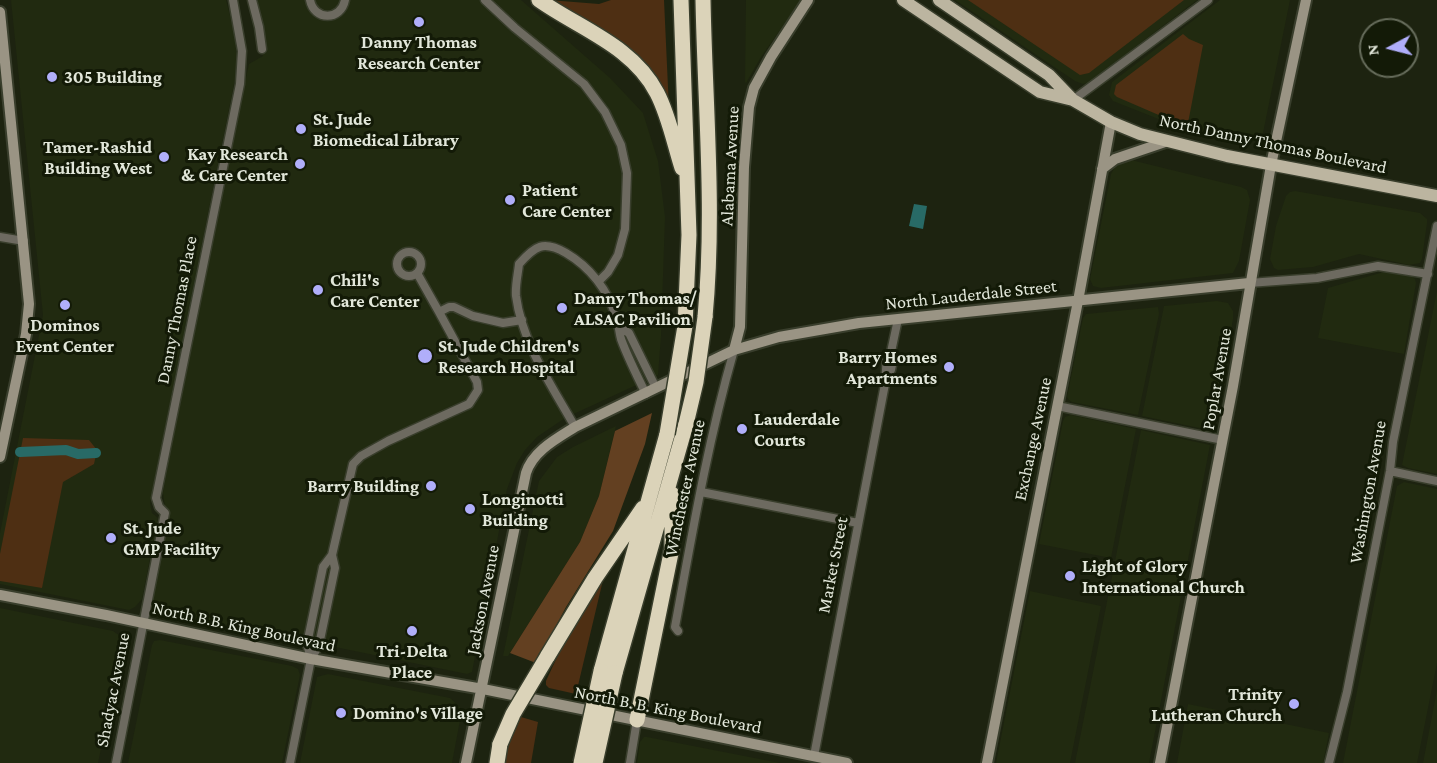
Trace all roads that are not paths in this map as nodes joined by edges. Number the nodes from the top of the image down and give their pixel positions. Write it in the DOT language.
graph roads {
  1 [pos="234,0"];
  2 [pos="252,0"];
  3 [pos="310,0"];
  4 [pos="345,0"];
  5 [pos="485,0"];
  6 [pos="539,0"];
  7 [pos="681,0"];
  8 [pos="703,0"];
  9 [pos="808,0"];
  10 [pos="903,0"];
  11 [pos="939,0"];
  12 [pos="1208,0"];
  13 [pos="1306,0"];
  14 [pos="0,12"];
  15 [pos="262,49"];
  16 [pos="3,63"];
  17 [pos="1073,100"];
  18 [pos="1111,122"];
  19 [pos="1168,141"];
  20 [pos="1271,165"];
  21 [pos="1102,169"];
  22 [pos="688,191"];
  23 [pos="1437,196"];
  24 [pos="1437,226"];
  25 [pos="0,237"];
  26 [pos="24,241"];
  27 [pos="417,273"];
  28 [pos="1428,274"];
  29 [pos="599,281"];
  30 [pos="1249,283"];
  31 [pos="1078,300"];
  32 [pos="439,312"];
  33 [pos="898,319"];
  34 [pos="522,320"];
  35 [pos="619,327"];
  36 [pos="734,350"];
  37 [pos="656,388"];
  38 [pos="646,394"];
  39 [pos="1057,406"];
  40 [pos="4,413"];
  41 [pos="575,427"];
  42 [pos="1222,440"];
  43 [pos="542,449"];
  44 [pos="0,457"];
  45 [pos="1390,471"];
  46 [pos="673,476"];
  47 [pos="1437,481"];
  48 [pos="701,492"];
  49 [pos="650,498"];
  50 [pos="858,523"];
  51 [pos="0,595"];
  52 [pos="142,623"];
  53 [pos="678,631"];
  54 [pos="311,659"];
  55 [pos="608,672"];
  56 [pos="483,689"];
  57 [pos="637,720"];
  58 [pos="813,760"];
  59 [pos="116,763"];
  60 [pos="290,763"];
  61 [pos="466,763"];
  62 [pos="496,763"];
  63 [pos="581,763"];
  64 [pos="595,763"];
  65 [pos="630,763"];
  66 [pos="847,763"];
  67 [pos="987,763"];
  68 [pos="1160,763"];
  69 [pos="1329,763"];
  1 -- 52 [label="street, Danny Thomas Place"];
  2 -- 15 [label="street"];
  3 -- 4 [label="street"];
  5 -- 29 [label="street"];
  6 -- 22 [label="highway"];
  7 -- 22 [label="highway"];
  8 -- 46 [label="highway, bridge"];
  9 -- 36 [label="street, Alabama Avenue"];
  10 -- 17 [label="main road, North Danny Thomas Boulevard"];
  11 -- 17 [label="main road, North Danny Thomas Boulevard"];
  12 -- 17 [label="street"];
  13 -- 20 [label="street, Poplar Avenue"];
  14 -- 16 [label="street"];
  16 -- 26 [label="street"];
  17 -- 18 [label="main road, North Danny Thomas Boulevard"];
  18 -- 19 [label="main road, North Danny Thomas Boulevard"];
  18 -- 21 [label="street, Exchange Avenue"];
  19 -- 20 [label="main road, North Danny Thomas Boulevard"];
  19 -- 21 [label="street"];
  20 -- 23 [label="main road, North Danny Thomas Boulevard"];
  20 -- 30 [label="street, Poplar Avenue"];
  21 -- 31 [label="street, Exchange Avenue"];
  22 -- 49 [label="highway, bridge"];
  24 -- 28 [label="street, Washington Avenue"];
  25 -- 26 [label="street"];
  26 -- 40 [label="street"];
  27 -- 32 [label="street"];
  28 -- 30 [label="street, North Lauderdale Street"];
  28 -- 45 [label="street, Washington Avenue"];
  29 -- 34 [label="street"];
  29 -- 35 [label="street"];
  30 -- 31 [label="street, North Lauderdale Street"];
  30 -- 42 [label="street, Poplar Avenue"];
  31 -- 33 [label="street, North Lauderdale Street"];
  31 -- 39 [label="street, Exchange Avenue"];
  32 -- 34 [label="street"];
  32 -- 54 [label="street"];
  33 -- 36 [label="street, North Lauderdale Street"];
  33 -- 50 [label="street, Market Street"];
  34 -- 41 [label="street"];
  35 -- 37 [label="street"];
  35 -- 38 [label="street"];
  36 -- 37 [label="street, North Lauderdale Street"];
  36 -- 48 [label="street, Winchester Avenue"];
  37 -- 38 [label="street, North Lauderdale Street"];
  38 -- 41 [label="street, North Lauderdale Street"];
  39 -- 42 [label="street"];
  39 -- 67 [label="street, Exchange Avenue"];
  40 -- 44 [label="street"];
  41 -- 43 [label="street, North Lauderdale Street"];
  42 -- 68 [label="street, Poplar Avenue"];
  43 -- 56 [label="street, Jackson Avenue"];
  45 -- 47 [label="street"];
  45 -- 69 [label="street, Washington Avenue"];
  46 -- 55 [label="highway"];
  46 -- 57 [label="highway"];
  48 -- 50 [label="street"];
  48 -- 53 [label="street, Winchester Avenue"];
  49 -- 55 [label="highway"];
  49 -- 62 [label="highway, bridge"];
  50 -- 58 [label="street, Market Street"];
  51 -- 52 [label="street, North B.B. King Boulevard"];
  52 -- 54 [label="street, North B.B. King Boulevard"];
  52 -- 59 [label="street, Shadyac Avenue"];
  54 -- 56 [label="street, North B.B. King Boulevard"];
  54 -- 60 [label="street"];
  55 -- 63 [label="highway, bridge"];
  55 -- 64 [label="highway, bridge"];
  56 -- 57 [label="street, North B. B. King Boulevard"];
  56 -- 61 [label="street, Jackson Avenue"];
  57 -- 58 [label="street, North B. B. King Boulevard"];
  57 -- 65 [label="street"];
  58 -- 66 [label="street, North B. B. King Boulevard"];
}
